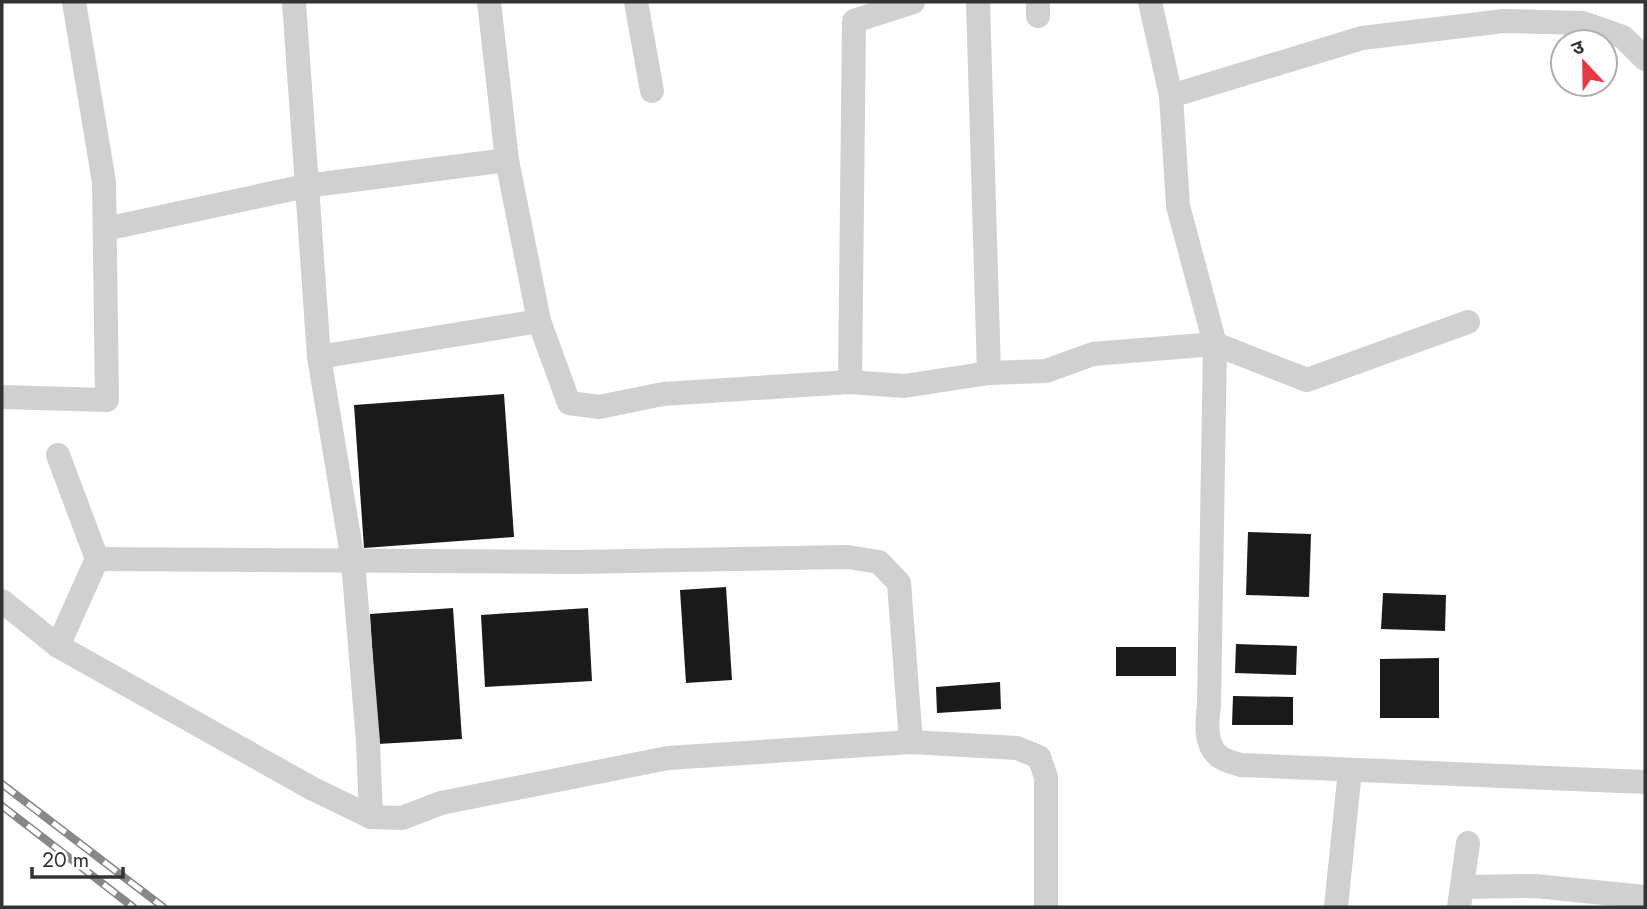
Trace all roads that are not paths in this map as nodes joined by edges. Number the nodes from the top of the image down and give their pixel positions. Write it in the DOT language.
graph roads {
  1 [pos="74,2"];
  2 [pos="293,2"];
  3 [pos="489,2"];
  4 [pos="636,2"];
  5 [pos="913,2"];
  6 [pos="978,2"];
  7 [pos="1150,2"];
  8 [pos="1645,60"];
  9 [pos="652,91"];
  10 [pos="1171,96"];
  11 [pos="507,160"];
  12 [pos="306,186"];
  13 [pos="105,229"];
  14 [pos="539,321"];
  15 [pos="1468,322"];
  16 [pos="1215,344"];
  17 [pos="319,357"];
  18 [pos="989,373"];
  19 [pos="850,382"];
  20 [pos="2,397"];
  21 [pos="58,455"];
  22 [pos="97,559"];
  23 [pos="353,561"];
  24 [pos="2,601"];
  25 [pos="58,646"];
  26 [pos="911,742"];
  27 [pos="1350,770"];
  28 [pos="1645,782"];
  29 [pos="371,817"];
  30 [pos="1468,843"];
  31 [pos="1461,897"];
  32 [pos="1645,897"];
  33 [pos="1046,907"];
  34 [pos="1336,907"];
  1 -- 13 [label="street"];
  2 -- 12 [label="street"];
  3 -- 11 [label="street"];
  4 -- 9 [label="street"];
  5 -- 19 [label="street"];
  6 -- 18 [label="street"];
  7 -- 10 [label="street"];
  8 -- 10 [label="street"];
  10 -- 16 [label="street"];
  11 -- 12 [label="street"];
  11 -- 14 [label="street"];
  12 -- 13 [label="street"];
  12 -- 17 [label="street"];
  13 -- 20 [label="street"];
  14 -- 17 [label="street"];
  14 -- 19 [label="street"];
  15 -- 16 [label="street"];
  16 -- 18 [label="street"];
  16 -- 27 [label="street"];
  17 -- 23 [label="street"];
  18 -- 19 [label="street"];
  21 -- 22 [label="street"];
  22 -- 23 [label="street"];
  22 -- 25 [label="street"];
  23 -- 26 [label="street"];
  23 -- 29 [label="street"];
  24 -- 25 [label="street"];
  25 -- 29 [label="street"];
  26 -- 29 [label="street"];
  26 -- 33 [label="street"];
  27 -- 28 [label="street"];
  27 -- 34 [label="street"];
  30 -- 31 [label="street"];
  31 -- 32 [label="street"];
}
